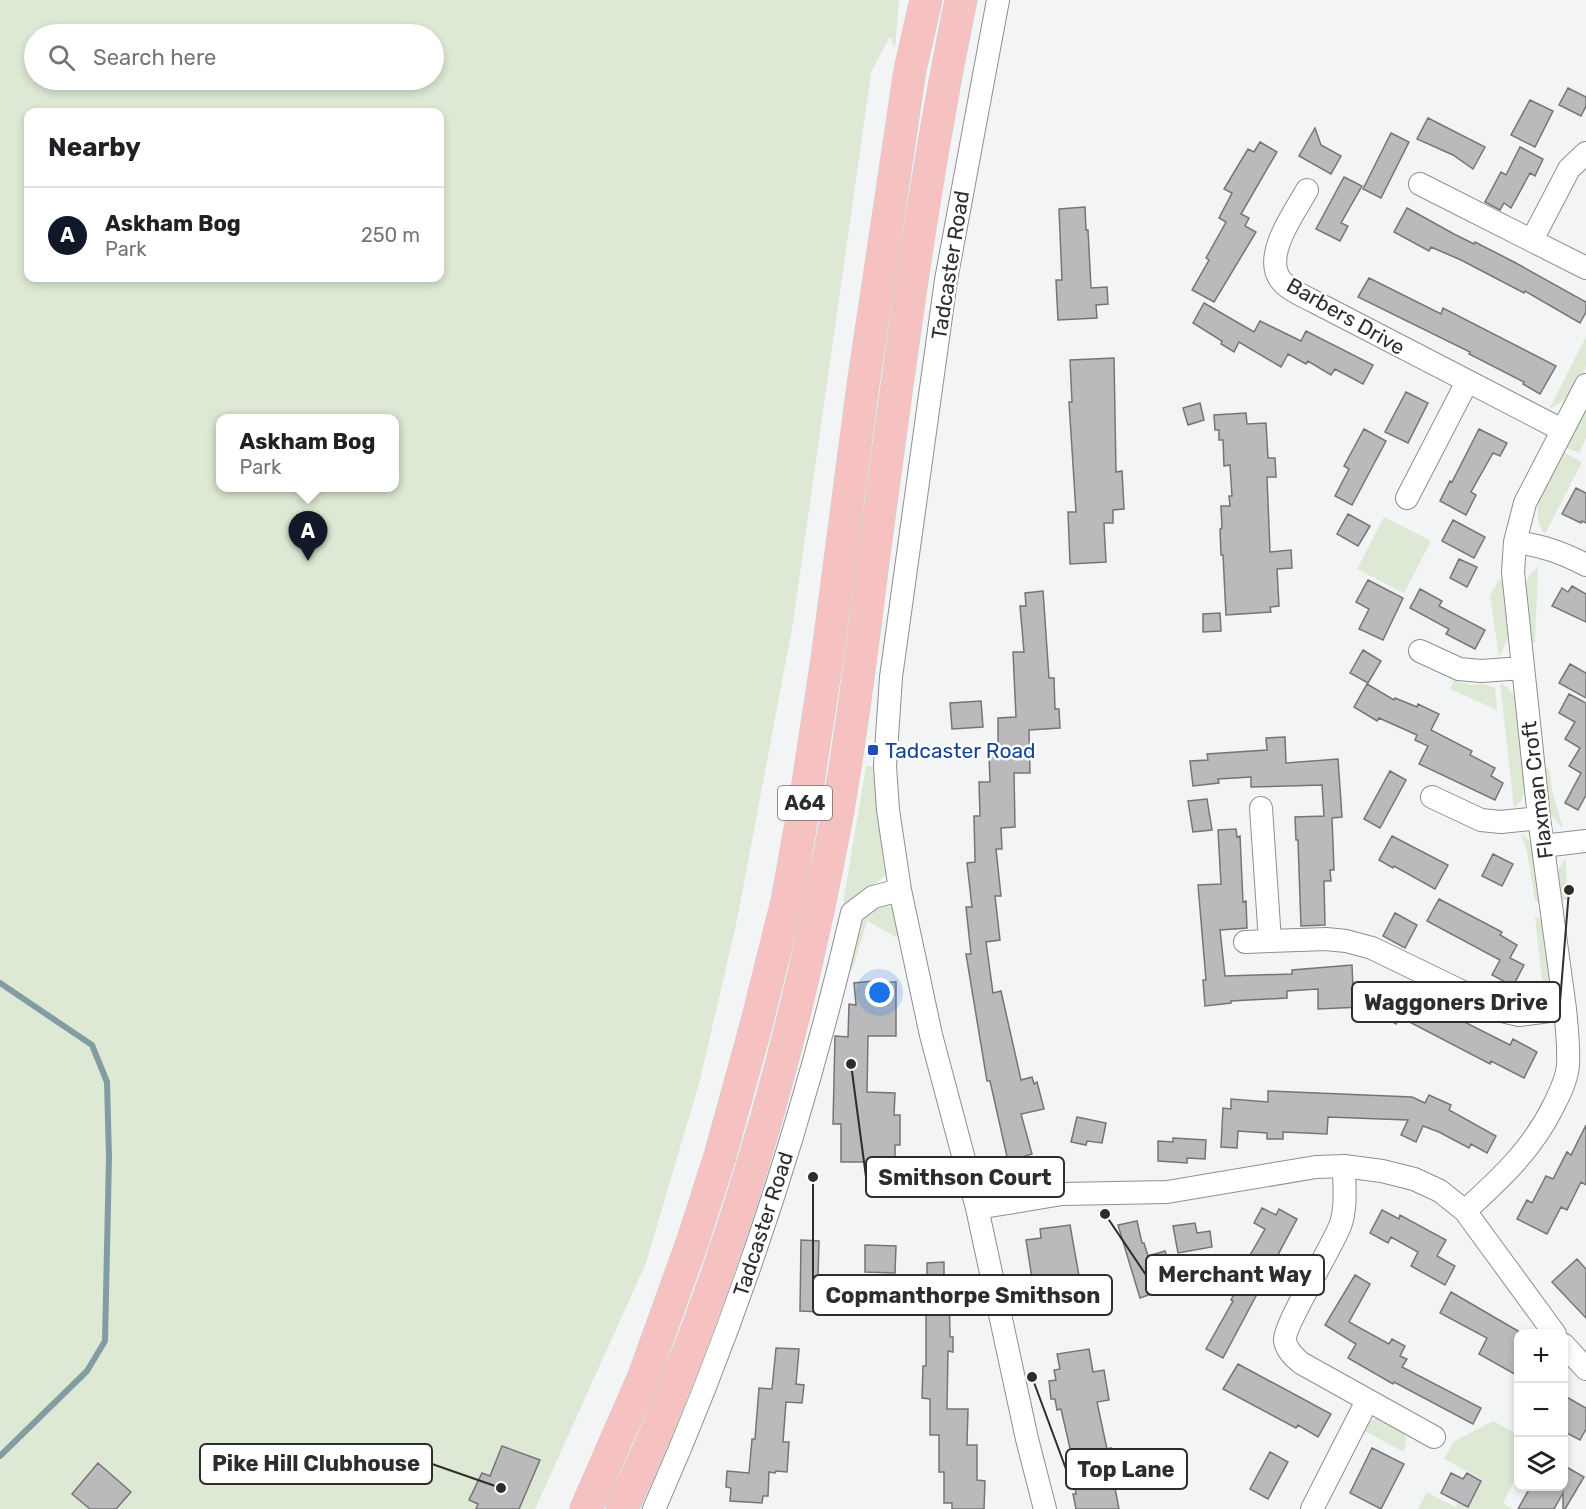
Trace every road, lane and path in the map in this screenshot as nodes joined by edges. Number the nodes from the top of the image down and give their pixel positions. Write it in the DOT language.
graph roads {
  1 [pos="912,0"];
  2 [pos="926,0"];
  3 [pos="961,0"];
  4 [pos="998,0"];
  5 [pos="910,70"];
  6 [pos="1586,153"];
  7 [pos="1420,184"];
  8 [pos="1307,190"];
  9 [pos="1532,240"];
  10 [pos="1586,268"];
  11 [pos="1467,382"];
  12 [pos="1586,385"];
  13 [pos="1562,430"];
  14 [pos="1407,498"];
  15 [pos="1515,542"];
  16 [pos="1586,565"];
  17 [pos="1420,651"];
  18 [pos="1523,668"];
  19 [pos="1432,797"];
  20 [pos="1261,808"];
  21 [pos="1539,818"];
  22 [pos="1586,841"];
  23 [pos="1544,846"];
  24 [pos="900,890"];
  25 [pos="1270,941"];
  26 [pos="1245,942"];
  27 [pos="1565,1010"];
  28 [pos="1344,1166"];
  29 [pos="977,1208"];
  30 [pos="1465,1211"];
  31 [pos="1551,1329"];
  32 [pos="1568,1350"];
  33 [pos="1586,1370"];
  34 [pos="1367,1401"];
  35 [pos="1434,1437"];
  36 [pos="586,1509"];
  37 [pos="621,1509"];
  38 [pos="654,1509"];
  39 [pos="1045,1509"];
  40 [pos="1312,1509"];
  1 -- 5 [label="highway, A64"];
  2 -- 5 [label="highway, A64"];
  3 -- 37 [label="highway, A64"];
  4 -- 24 [label="street, Tadcaster Road"];
  5 -- 36 [label="highway, A64"];
  6 -- 9 [label="street"];
  7 -- 9 [label="street"];
  8 -- 11 [label="street, Barbers Drive"];
  9 -- 10 [label="street"];
  11 -- 13 [label="street, Barbers Drive"];
  11 -- 14 [label="street"];
  12 -- 13 [label="street, Flaxman Croft"];
  13 -- 15 [label="street, Flaxman Croft"];
  15 -- 16 [label="street"];
  15 -- 18 [label="street, Flaxman Croft"];
  17 -- 18 [label="street"];
  18 -- 21 [label="street, Flaxman Croft"];
  19 -- 21 [label="street"];
  20 -- 25 [label="street"];
  21 -- 23 [label="street, Flaxman Croft"];
  22 -- 23 [label="street"];
  23 -- 27 [label="street, Flaxman Croft"];
  24 -- 29 [label="street"];
  24 -- 38 [label="street, Tadcaster Road"];
  25 -- 26 [label="street"];
  25 -- 27 [label="street"];
  27 -- 30 [label="street, Flaxman Croft"];
  28 -- 29 [label="street"];
  28 -- 30 [label="street"];
  28 -- 34 [label="street"];
  29 -- 39 [label="street"];
  30 -- 31 [label="street"];
  32 -- 33 [label="street"];
  34 -- 35 [label="street"];
  34 -- 40 [label="street"];
}
